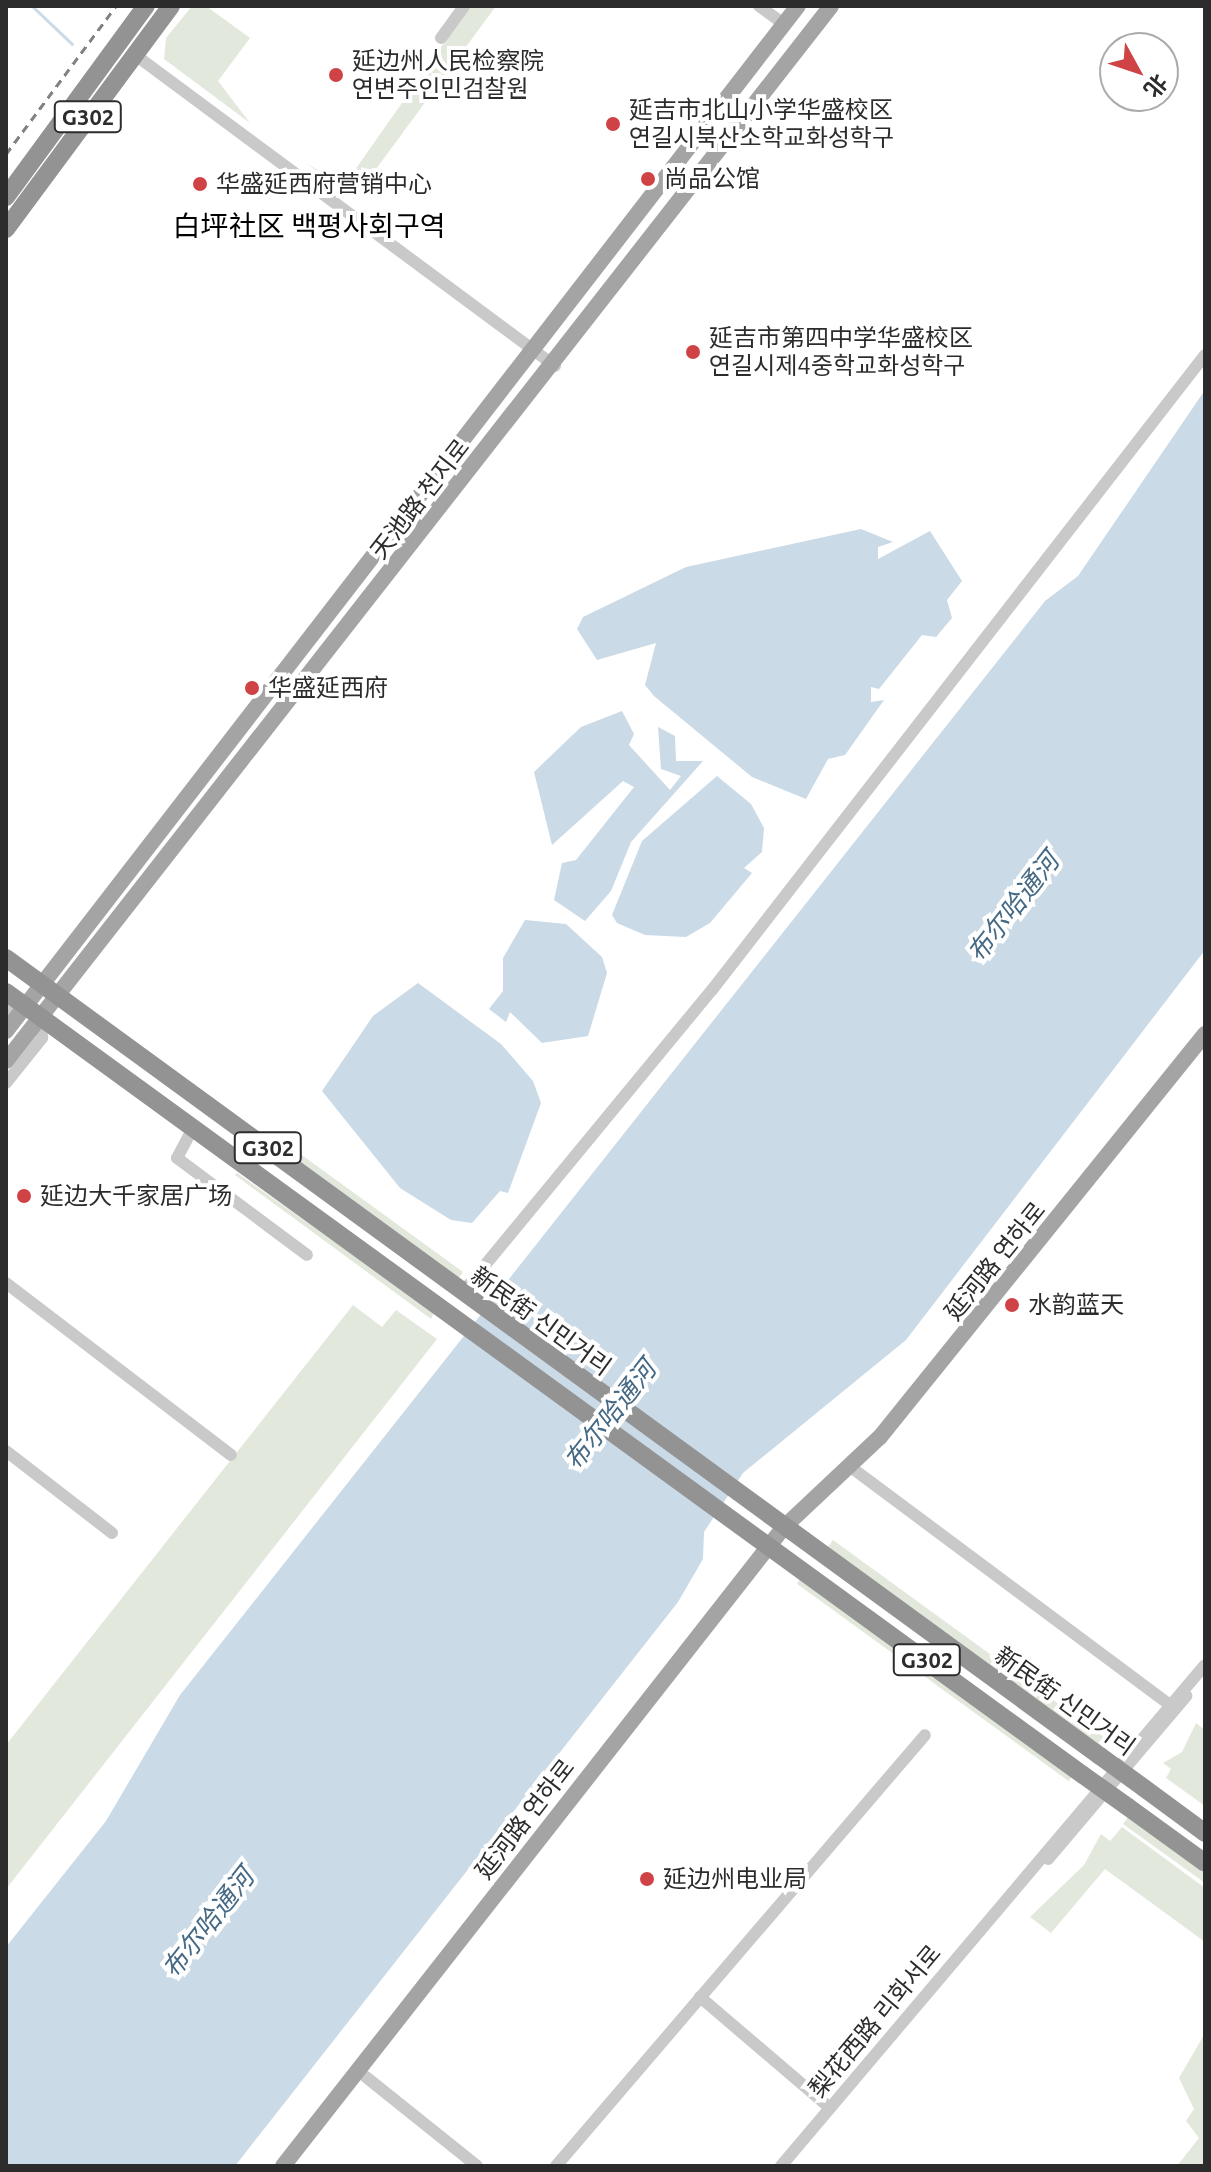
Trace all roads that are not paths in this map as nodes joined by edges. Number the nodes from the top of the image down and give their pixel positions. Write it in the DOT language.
graph roads {
  1 [pos="146,6"];
  2 [pos="171,6"];
  3 [pos="464,6"];
  4 [pos="759,6"];
  5 [pos="798,6"];
  6 [pos="831,6"];
  7 [pos="784,24"];
  8 [pos="441,38"];
  9 [pos="134,54"];
  10 [pos="6,197"];
  11 [pos="6,229"];
  12 [pos="533,349"];
  13 [pos="1205,355"];
  14 [pos="555,366"];
  15 [pos="6,958"];
  16 [pos="51,989"];
  17 [pos="6,992"];
  18 [pos="6,1010"];
  19 [pos="33,1012"];
  20 [pos="6,1031"];
  21 [pos="1205,1034"];
  22 [pos="6,1061"];
  23 [pos="6,1083"];
  24 [pos="193,1128"];
  25 [pos="307,1255"];
  26 [pos="6,1283"];
  27 [pos="465,1295"];
  28 [pos="443,1306"];
  29 [pos="6,1451"];
  30 [pos="231,1455"];
  31 [pos="852,1468"];
  32 [pos="787,1531"];
  33 [pos="112,1533"];
  34 [pos="774,1548"];
  35 [pos="1205,1668"];
  36 [pos="1169,1704"];
  37 [pos="925,1735"];
  38 [pos="1205,1833"];
  39 [pos="1205,1863"];
  40 [pos="1004,1904"];
  41 [pos="700,1997"];
  42 [pos="366,2077"];
  43 [pos="830,2108"];
  44 [pos="283,2166"];
  45 [pos="296,2166"];
  46 [pos="477,2166"];
  47 [pos="556,2166"];
  48 [pos="781,2166"];
  1 -- 10 [label="highway, G302"];
  2 -- 9 [label="highway, G302"];
  3 -- 8 [label="street"];
  4 -- 7 [label="street"];
  5 -- 7 [label="main road, 天池路 천지로"];
  6 -- 14 [label="main road, 天池路 천지로"];
  7 -- 12 [label="main road, 天池路 천지로"];
  9 -- 11 [label="highway, G302"];
  9 -- 12 [label="street"];
  12 -- 14 [label="street"];
  12 -- 16 [label="main road, 天池路 천지로"];
  13 -- 27 [label="street"];
  14 -- 16 [label="main road, 天池路 천지로"];
  15 -- 16 [label="highway, 新民街 신민거리 / G302"];
  16 -- 19 [label="main road, 天池路 천지로"];
  16 -- 27 [label="highway, 新民街 신민거리 / G302"];
  17 -- 19 [label="highway, 新民街 신민거리 / G302"];
  18 -- 19 [label="street"];
  19 -- 20 [label="main road, 天池路 천지로"];
  19 -- 22 [label="main road, 天池路 천지로"];
  19 -- 23 [label="street, 天池路 천지로"];
  19 -- 24 [label="highway, 新民街 신민거리 / G302"];
  21 -- 31 [label="main road, 延河路 연하로"];
  24 -- 25 [label="street"];
  24 -- 28 [label="highway, 新民街 신민거리 / G302"];
  26 -- 30 [label="street"];
  27 -- 28 [label="highway"];
  27 -- 32 [label="highway, 新民街 신민거리 / G302"];
  28 -- 34 [label="highway, 新民街 신민거리 / G302"];
  29 -- 33 [label="street"];
  31 -- 32 [label="main road, 延河路 연하로"];
  31 -- 36 [label="street"];
  32 -- 34 [label="main road, 延河路 연하로"];
  32 -- 38 [label="highway, 新民街 신민거리 / G302, bridge"];
  34 -- 39 [label="highway, 新民街 신민거리 / G302, bridge"];
  34 -- 42 [label="main road, 延河路 연하로"];
  34 -- 44 [label="main road, 延河路 연하로"];
  35 -- 36 [label="street, 梨花西路 리화서로"];
  35 -- 40 [label="street, 梨花西路 리화서로"];
  36 -- 40 [label="street, 梨花西路 리화서로"];
  37 -- 41 [label="street"];
  40 -- 43 [label="street, 梨花西路 리화서로"];
  41 -- 43 [label="street"];
  41 -- 47 [label="street"];
  42 -- 45 [label="main road, 延河路 연하로"];
  42 -- 46 [label="street"];
  43 -- 48 [label="street, 梨花西路 리화서로"];
}
